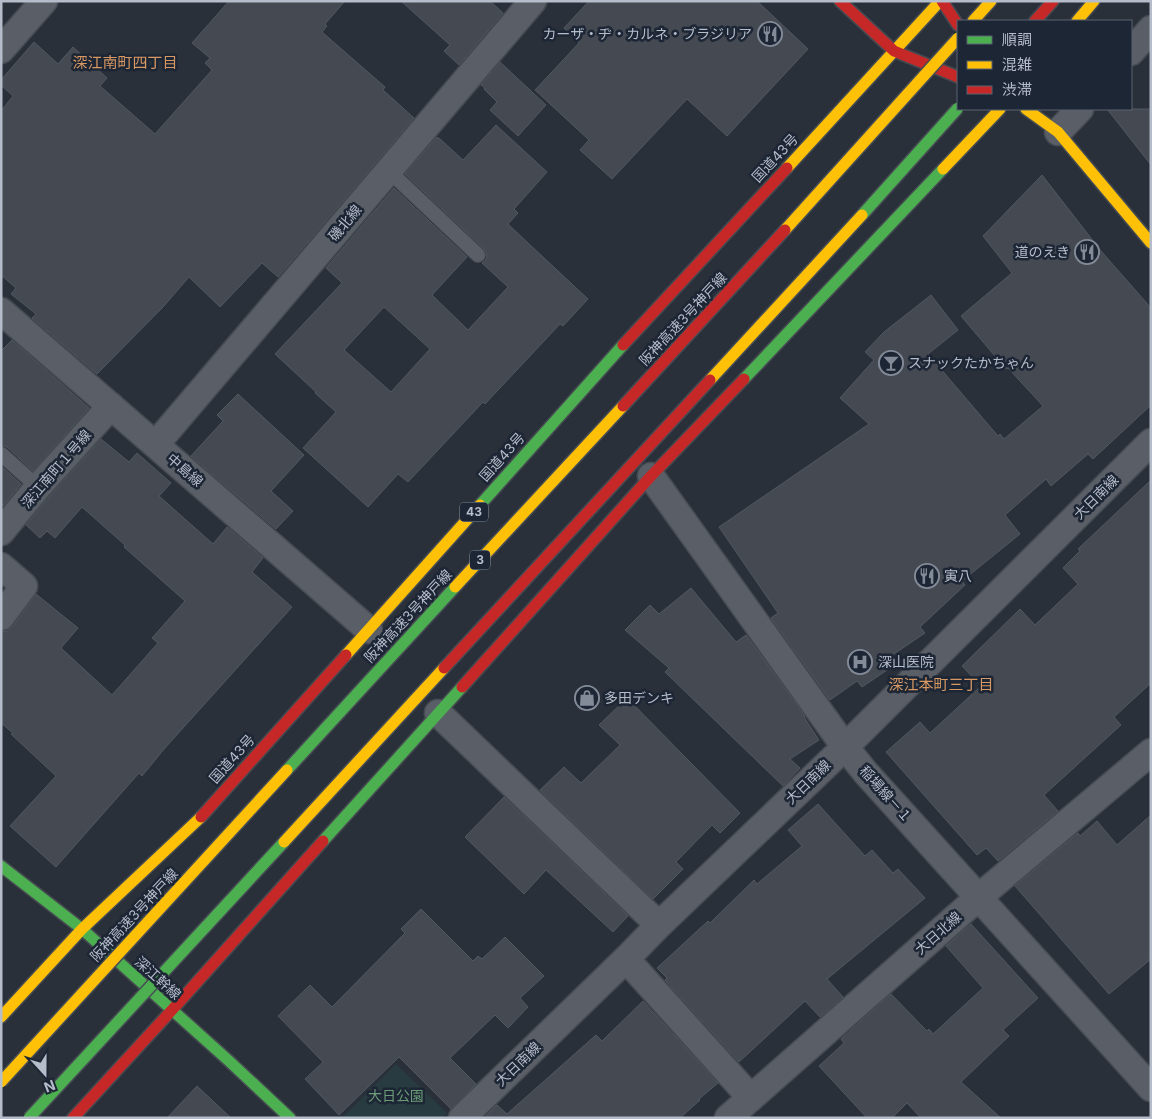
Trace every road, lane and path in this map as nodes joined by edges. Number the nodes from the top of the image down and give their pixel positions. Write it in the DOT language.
graph roads {
  1 [pos="44,1"];
  2 [pos="533,1"];
  3 [pos="840,1"];
  4 [pos="941,1"];
  5 [pos="990,1"];
  6 [pos="1053,1"];
  7 [pos="1094,1"];
  8 [pos="974,20"];
  9 [pos="1036,20"];
  10 [pos="1078,20"];
  11 [pos="957,24"];
  12 [pos="1151,29"];
  13 [pos="957,39"];
  14 [pos="1,50"];
  15 [pos="894,51"];
  16 [pos="1132,51"];
  17 [pos="957,77"];
  18 [pos="957,109"];
  19 [pos="999,110"];
  20 [pos="1027,110"];
  21 [pos="1079,110"];
  22 [pos="1058,132"];
  23 [pos="389,171"];
  24 [pos="1151,243"];
  25 [pos="478,255"];
  26 [pos="1,310"];
  27 [pos="111,406"];
  28 [pos="1151,442"];
  29 [pos="156,444"];
  30 [pos="1,454"];
  31 [pos="651,476"];
  32 [pos="38,487"];
  33 [pos="1,532"];
  34 [pos="1,566"];
  35 [pos="1,617"];
  36 [pos="369,630"];
  37 [pos="438,713"];
  38 [pos="845,747"];
  39 [pos="1151,752"];
  40 [pos="1,866"];
  41 [pos="979,898"];
  42 [pos="659,925"];
  43 [pos="82,929"];
  44 [pos="626,959"];
  45 [pos="172,1010"];
  46 [pos="1,1017"];
  47 [pos="1,1082"];
  48 [pos="1151,1088"];
  49 [pos="751,1098"];
  50 [pos="29,1118"];
  51 [pos="73,1118"];
  52 [pos="290,1118"];
  53 [pos="462,1118"];
  54 [pos="728,1118"];
  1 -- 14 [label="street"];
  2 -- 23 [label="street, 磯北線"];
  3 -- 15 [label="main road"];
  4 -- 11 [label="main road"];
  4 -- 15 [label="main road, 国道43号 / 43"];
  5 -- 8 [label="main road"];
  6 -- 9 [label="main road"];
  7 -- 10 [label="main road"];
  12 -- 16 [label="street"];
  13 -- 47 [label="main road, 阪神高速3号神戸線 / 3, bridge"];
  15 -- 17 [label="main road"];
  15 -- 36 [label="main road, 国道43号 / 43"];
  18 -- 50 [label="main road, bridge"];
  19 -- 31 [label="main road"];
  20 -- 22 [label="main road"];
  21 -- 22 [label="street"];
  22 -- 24 [label="main road"];
  23 -- 25 [label="lane"];
  23 -- 29 [label="street, 磯北線"];
  26 -- 27 [label="street, 中島線"];
  27 -- 29 [label="street, 中島線"];
  27 -- 32 [label="street, 深江南町１号線"];
  28 -- 38 [label="street, 大日南線"];
  29 -- 36 [label="street, 中島線"];
  30 -- 32 [label="lane"];
  31 -- 37 [label="main road"];
  31 -- 38 [label="street, 稲場線－１"];
  32 -- 33 [label="street, 深江南町１号線"];
  34 -- 35 [label="street"];
  36 -- 43 [label="main road, 国道43号 / 43"];
  37 -- 42 [label="street"];
  37 -- 45 [label="main road"];
  38 -- 41 [label="street, 稲場線－１"];
  38 -- 42 [label="street, 大日南線"];
  39 -- 41 [label="street, 大日北線"];
  40 -- 43 [label="main road, 深江幹線"];
  41 -- 48 [label="street, 稲場線－１"];
  41 -- 49 [label="street, 大日北線"];
  42 -- 44 [label="street, 大日南線"];
  43 -- 45 [label="main road, 深江幹線"];
  43 -- 46 [label="main road, 国道43号 / 43"];
  44 -- 49 [label="street"];
  44 -- 53 [label="street, 大日南線"];
  45 -- 51 [label="main road"];
  45 -- 52 [label="main road, 深江幹線"];
  49 -- 54 [label="street, 大日北線"];
}
